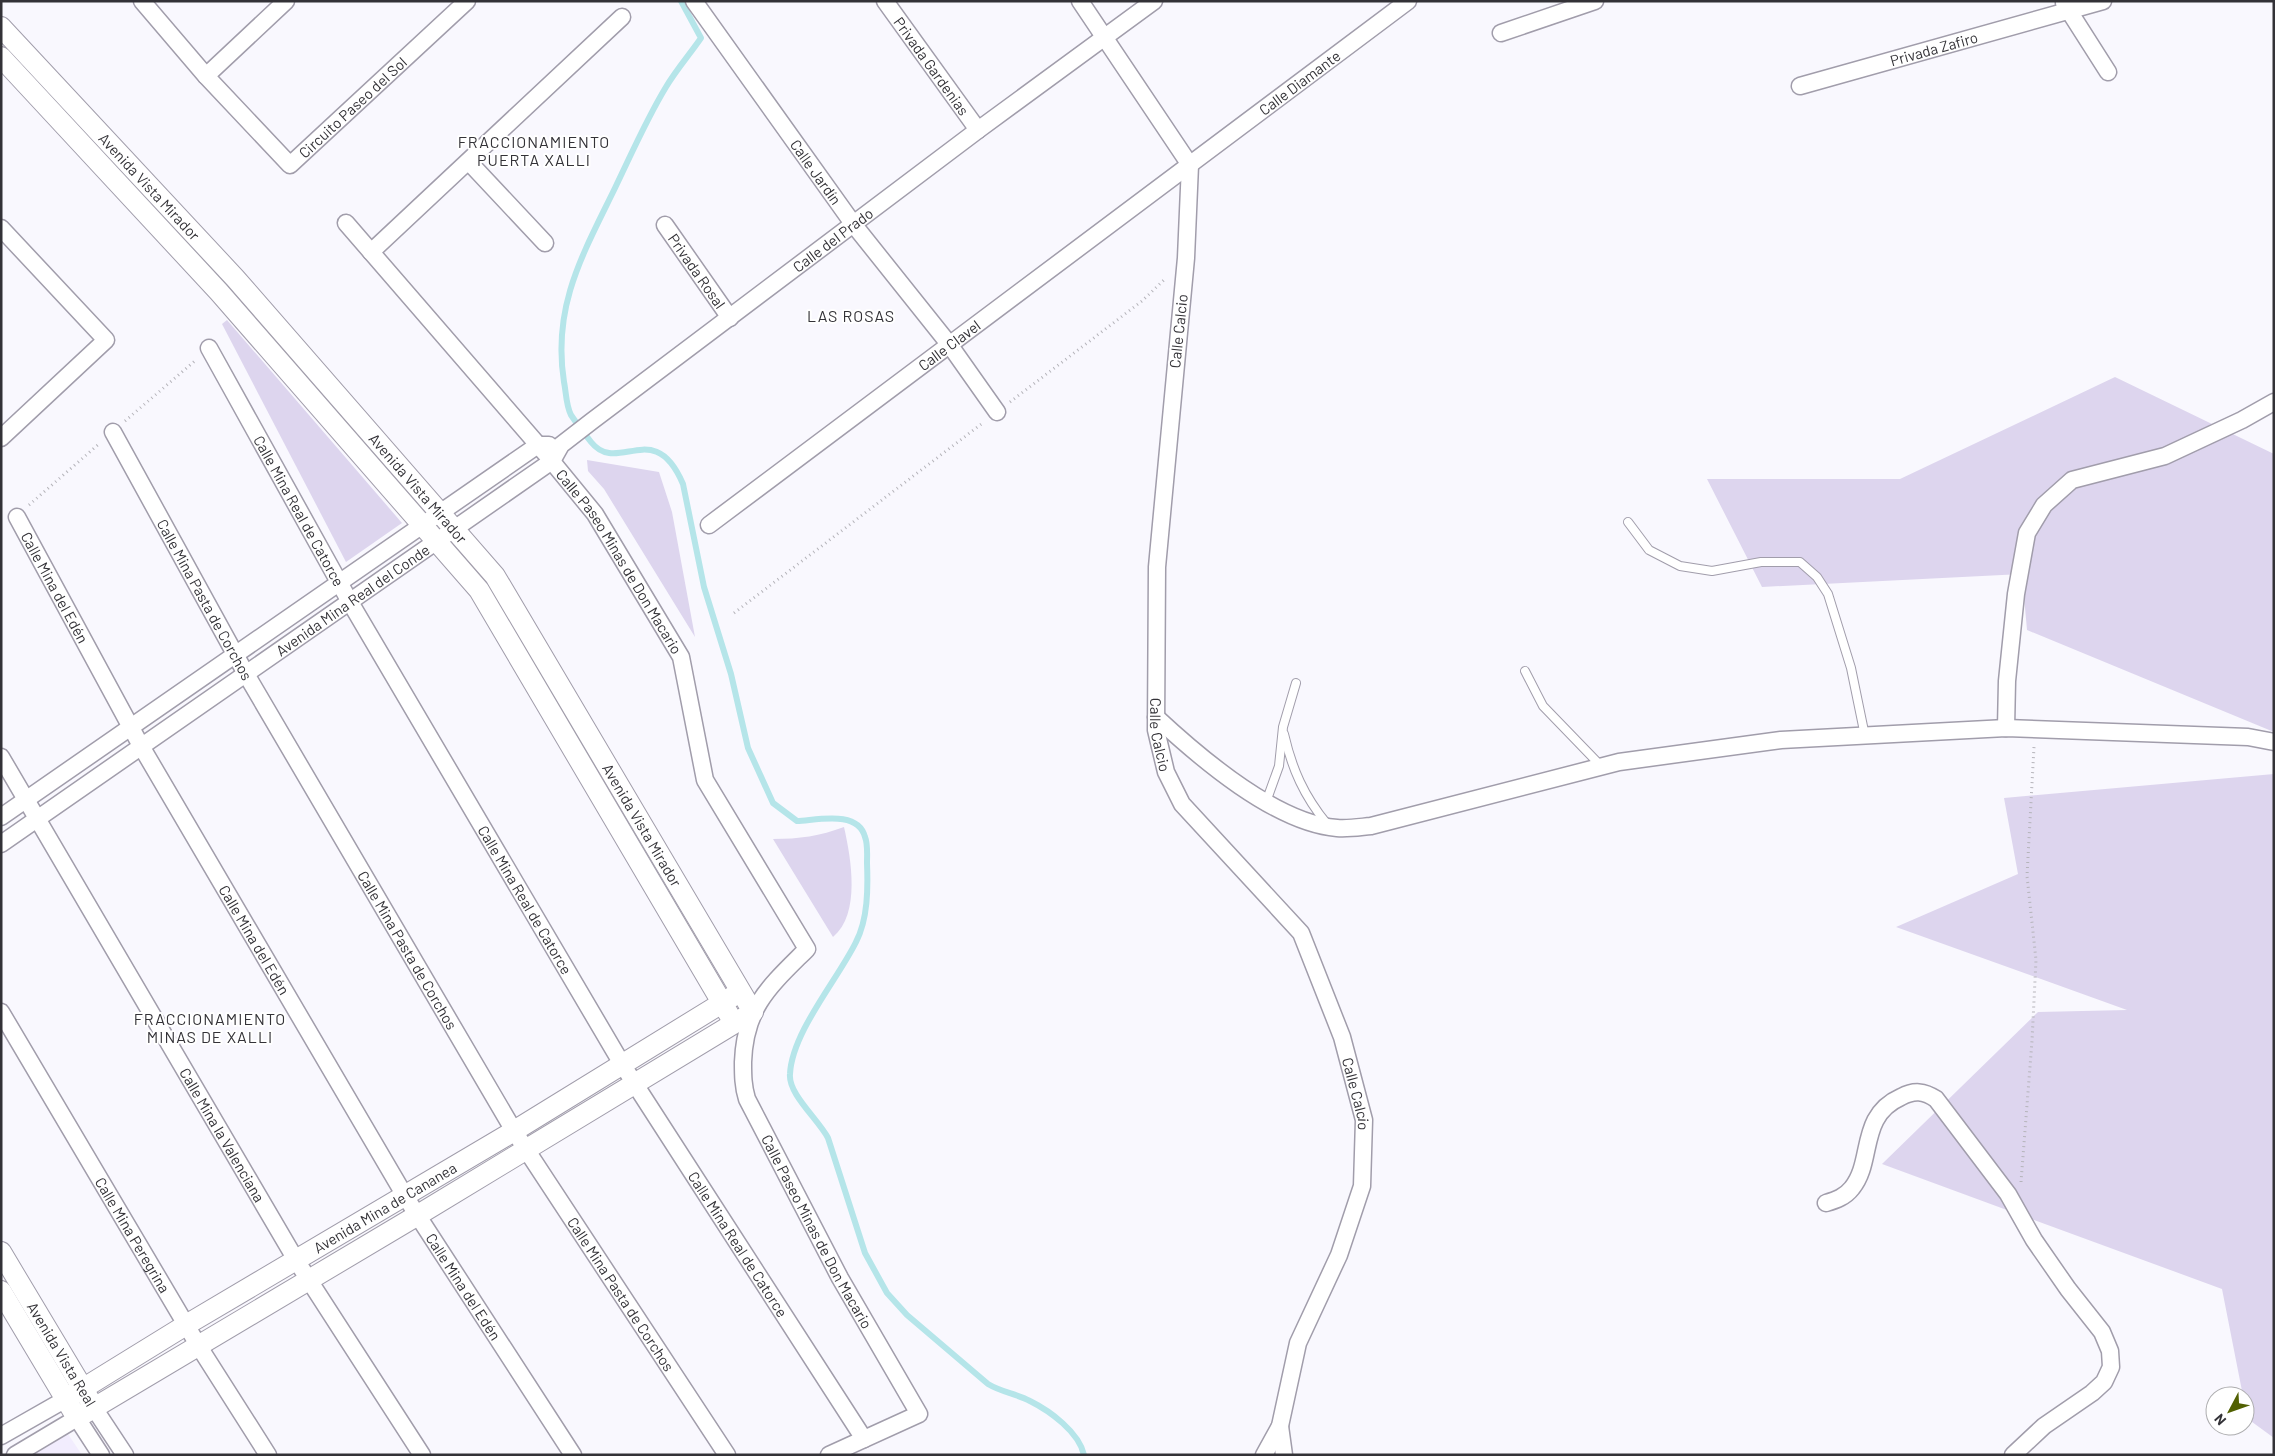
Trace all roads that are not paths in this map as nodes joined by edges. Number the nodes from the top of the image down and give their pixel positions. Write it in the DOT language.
graph roads {
  1 [pos="142,1"];
  2 [pos="286,1"];
  3 [pos="467,1"];
  4 [pos="694,1"];
  5 [pos="886,1"];
  6 [pos="1080,1"];
  7 [pos="1154,1"];
  8 [pos="1408,1"];
  9 [pos="1595,1"];
  10 [pos="2104,1"];
  11 [pos="2066,6"];
  12 [pos="622,17"];
  13 [pos="1,27"];
  14 [pos="1501,33"];
  15 [pos="1106,37"];
  16 [pos="1,57"];
  17 [pos="2108,72"];
  18 [pos="206,76"];
  19 [pos="1800,86"];
  20 [pos="75,106"];
  21 [pos="60,121"];
  22 [pos="978,130"];
  23 [pos="469,162"];
  24 [pos="1190,165"];
  25 [pos="346,223"];
  26 [pos="665,225"];
  27 [pos="854,225"];
  28 [pos="1,228"];
  29 [pos="545,243"];
  30 [pos="371,252"];
  31 [pos="235,278"];
  32 [pos="220,292"];
  33 [pos="730,318"];
  34 [pos="949,344"];
  35 [pos="209,348"];
  36 [pos="2274,402"];
  37 [pos="998,412"];
  38 [pos="113,432"];
  39 [pos="1,438"];
  40 [pos="564,443"];
  41 [pos="538,444"];
  42 [pos="552,461"];
  43 [pos="440,512"];
  44 [pos="17,517"];
  45 [pos="1628,522"];
  46 [pos="422,525"];
  47 [pos="709,526"];
  48 [pos="454,529"];
  49 [pos="436,542"];
  50 [pos="339,582"];
  51 [pos="350,602"];
  52 [pos="236,654"];
  53 [pos="1525,671"];
  54 [pos="246,674"];
  55 [pos="1296,683"];
  56 [pos="1156,717"];
  57 [pos="131,726"];
  58 [pos="1283,727"];
  59 [pos="2006,728"];
  60 [pos="1865,736"];
  61 [pos="2274,742"];
  62 [pos="141,746"];
  63 [pos="1,757"];
  64 [pos="1602,766"];
  65 [pos="610,769"];
  66 [pos="592,780"];
  67 [pos="25,800"];
  68 [pos="1266,802"];
  69 [pos="1,817"];
  70 [pos="37,820"];
  71 [pos="1328,826"];
  72 [pos="1,844"];
  73 [pos="807,949"];
  74 [pos="770,986"];
  75 [pos="741,991"];
  76 [pos="723,1002"];
  77 [pos="1,1012"];
  78 [pos="752,1012"];
  79 [pos="734,1022"];
  80 [pos="744,1041"];
  81 [pos="622,1064"];
  82 [pos="634,1083"];
  83 [pos="514,1131"];
  84 [pos="525,1150"];
  85 [pos="405,1196"];
  86 [pos="1826,1203"];
  87 [pos="418,1215"];
  88 [pos="1,1252"];
  89 [pos="296,1260"];
  90 [pos="309,1280"];
  91 [pos="1,1291"];
  92 [pos="186,1325"];
  93 [pos="198,1345"];
  94 [pos="83,1389"];
  95 [pos="66,1400"];
  96 [pos="86,1413"];
  97 [pos="1280,1426"];
  98 [pos="1,1436"];
  99 [pos="864,1439"];
  100 [pos="15,1455"];
  101 [pos="101,1455"];
  102 [pos="125,1455"];
  103 [pos="268,1455"];
  104 [pos="422,1455"];
  105 [pos="573,1455"];
  106 [pos="727,1455"];
  107 [pos="829,1455"];
  108 [pos="1264,1455"];
  109 [pos="1284,1455"];
  110 [pos="2013,1455"];
  1 -- 18 [label="street, Circuito Paseo del Sol"];
  2 -- 18 [label="street"];
  3 -- 18 [label="street, Circuito Paseo del Sol"];
  4 -- 27 [label="street, Calle Jardín"];
  5 -- 22 [label="street, Privada Gardenias"];
  6 -- 15 [label="street"];
  7 -- 15 [label="street, Calle del Prado"];
  8 -- 24 [label="street, Calle Diamante"];
  9 -- 14 [label="street"];
  10 -- 11 [label="street, Privada Zafiro"];
  11 -- 17 [label="street"];
  11 -- 19 [label="street, Privada Zafiro"];
  12 -- 23 [label="street"];
  13 -- 20 [label="street, Avenida Vista Mirador"];
  15 -- 22 [label="street, Calle del Prado"];
  15 -- 24 [label="street"];
  16 -- 21 [label="street, Avenida Vista Mirador"];
  20 -- 21 [label="street"];
  20 -- 31 [label="street, Avenida Vista Mirador"];
  21 -- 32 [label="street, Avenida Vista Mirador"];
  22 -- 27 [label="street, Calle del Prado"];
  23 -- 29 [label="street"];
  23 -- 30 [label="street"];
  24 -- 34 [label="street, Calle Clavel"];
  24 -- 56 [label="street, Calle Calcio"];
  25 -- 30 [label="street, Calle Paseo Minas de Don Macario"];
  26 -- 33 [label="street, Privada Rosal"];
  27 -- 33 [label="street, Calle del Prado"];
  27 -- 34 [label="street, Calle Jardín"];
  28 -- 39 [label="street"];
  30 -- 41 [label="street, Calle Paseo Minas de Don Macario"];
  31 -- 32 [label="street"];
  31 -- 43 [label="street, Avenida Vista Mirador"];
  32 -- 46 [label="street, Avenida Vista Mirador"];
  33 -- 40 [label="street, Calle del Prado"];
  34 -- 37 [label="street, Calle Jardín"];
  34 -- 47 [label="street, Calle Clavel"];
  35 -- 50 [label="street, Calle Mina Real de Catorce"];
  36 -- 59 [label="street"];
  38 -- 52 [label="street, Calle Mina Pasta de Corchos"];
  40 -- 41 [label="street"];
  40 -- 42 [label="street, Avenida Mina Real del Conde"];
  41 -- 42 [label="street, Calle Paseo Minas de Don Macario"];
  41 -- 43 [label="street, Avenida Mina Real del Conde"];
  42 -- 48 [label="street, Avenida Mina Real del Conde"];
  42 -- 73 [label="street, Calle Paseo Minas de Don Macario"];
  43 -- 46 [label="street, Avenida Mina Real del Conde"];
  43 -- 48 [label="street, Avenida Vista Mirador"];
  44 -- 57 [label="street, Calle Mina del Edén"];
  45 -- 60 [label="lane"];
  46 -- 49 [label="street, Avenida Vista Mirador"];
  46 -- 50 [label="street, Avenida Mina Real del Conde"];
  48 -- 49 [label="street, Avenida Mina Real del Conde"];
  48 -- 65 [label="street, Avenida Vista Mirador"];
  49 -- 51 [label="street, Avenida Mina Real del Conde"];
  49 -- 66 [label="street, Avenida Vista Mirador"];
  50 -- 51 [label="street, Calle Mina Real de Catorce"];
  50 -- 52 [label="street, Avenida Mina Real del Conde"];
  51 -- 54 [label="street, Avenida Mina Real del Conde"];
  51 -- 81 [label="street, Calle Mina Real de Catorce"];
  52 -- 54 [label="street, Calle Mina Pasta de Corchos"];
  52 -- 57 [label="street, Avenida Mina Real del Conde"];
  53 -- 64 [label="lane"];
  54 -- 62 [label="street, Avenida Mina Real del Conde"];
  54 -- 83 [label="street, Calle Mina Pasta de Corchos"];
  55 -- 58 [label="lane"];
  56 -- 68 [label="street"];
  56 -- 97 [label="street, Calle Calcio"];
  57 -- 62 [label="street, Calle Mina del Edén"];
  57 -- 67 [label="street, Avenida Mina Real del Conde"];
  58 -- 68 [label="lane"];
  58 -- 71 [label="lane"];
  59 -- 60 [label="street"];
  59 -- 61 [label="street"];
  60 -- 64 [label="street"];
  62 -- 70 [label="street, Avenida Mina Real del Conde"];
  62 -- 85 [label="street, Calle Mina del Edén"];
  63 -- 67 [label="street, Calle Mina la Valenciana"];
  64 -- 71 [label="street"];
  65 -- 66 [label="street"];
  65 -- 75 [label="street, Avenida Vista Mirador"];
  66 -- 76 [label="street, Avenida Vista Mirador"];
  67 -- 69 [label="street, Avenida Mina Real del Conde"];
  67 -- 70 [label="street, Calle Mina la Valenciana"];
  68 -- 71 [label="street"];
  70 -- 72 [label="street, Avenida Mina Real del Conde"];
  70 -- 89 [label="street, Calle Mina la Valenciana"];
  73 -- 74 [label="street, Avenida Mina de Cananea"];
  74 -- 75 [label="street, Avenida Mina de Cananea"];
  74 -- 78 [label="street, Avenida Mina de Cananea"];
  75 -- 76 [label="street, Avenida Mina de Cananea"];
  75 -- 78 [label="street, Avenida Vista Mirador"];
  76 -- 79 [label="street, Avenida Vista Mirador"];
  76 -- 81 [label="street, Avenida Mina de Cananea"];
  77 -- 92 [label="street, Calle Mina Peregrina"];
  78 -- 79 [label="street, Avenida Mina de Cananea"];
  78 -- 80 [label="street, Calle Paseo Minas de Don Macario"];
  79 -- 80 [label="street"];
  79 -- 82 [label="street, Avenida Mina de Cananea"];
  80 -- 99 [label="street, Calle Paseo Minas de Don Macario"];
  81 -- 82 [label="street, Calle Mina Real de Catorce"];
  81 -- 83 [label="street, Avenida Mina de Cananea"];
  82 -- 84 [label="street, Avenida Mina de Cananea"];
  82 -- 99 [label="street, Calle Mina Real de Catorce"];
  83 -- 84 [label="street, Calle Mina Pasta de Corchos"];
  83 -- 85 [label="street, Avenida Mina de Cananea"];
  84 -- 87 [label="street, Avenida Mina de Cananea"];
  84 -- 106 [label="street, Calle Mina Pasta de Corchos"];
  85 -- 87 [label="street, Calle Mina del Edén"];
  85 -- 89 [label="street, Avenida Mina de Cananea"];
  86 -- 110 [label="street"];
  87 -- 90 [label="street, Avenida Mina de Cananea"];
  87 -- 105 [label="street, Calle Mina del Edén"];
  88 -- 94 [label="street, Avenida Vista Real"];
  89 -- 90 [label="street, Calle Mina la Valenciana"];
  89 -- 92 [label="street, Avenida Mina de Cananea"];
  90 -- 93 [label="street, Avenida Mina de Cananea"];
  90 -- 104 [label="street, Calle Mina la Valenciana"];
  91 -- 95 [label="street, Avenida Vista Real"];
  92 -- 93 [label="street, Calle Mina Peregrina"];
  92 -- 94 [label="street, Avenida Mina de Cananea"];
  93 -- 96 [label="street, Avenida Mina de Cananea"];
  93 -- 103 [label="street, Calle Mina Peregrina"];
  94 -- 95 [label="street, Avenida Mina de Cananea"];
  94 -- 96 [label="street, Avenida Vista Real"];
  95 -- 96 [label="street, Avenida Vista Real"];
  95 -- 98 [label="street, Avenida Mina de Cananea"];
  96 -- 100 [label="street, Avenida Mina de Cananea"];
  96 -- 101 [label="street, Avenida Vista Real"];
  96 -- 102 [label="street, Avenida Vista Real"];
  97 -- 108 [label="street"];
  97 -- 109 [label="street"];
  99 -- 107 [label="street"];
}
